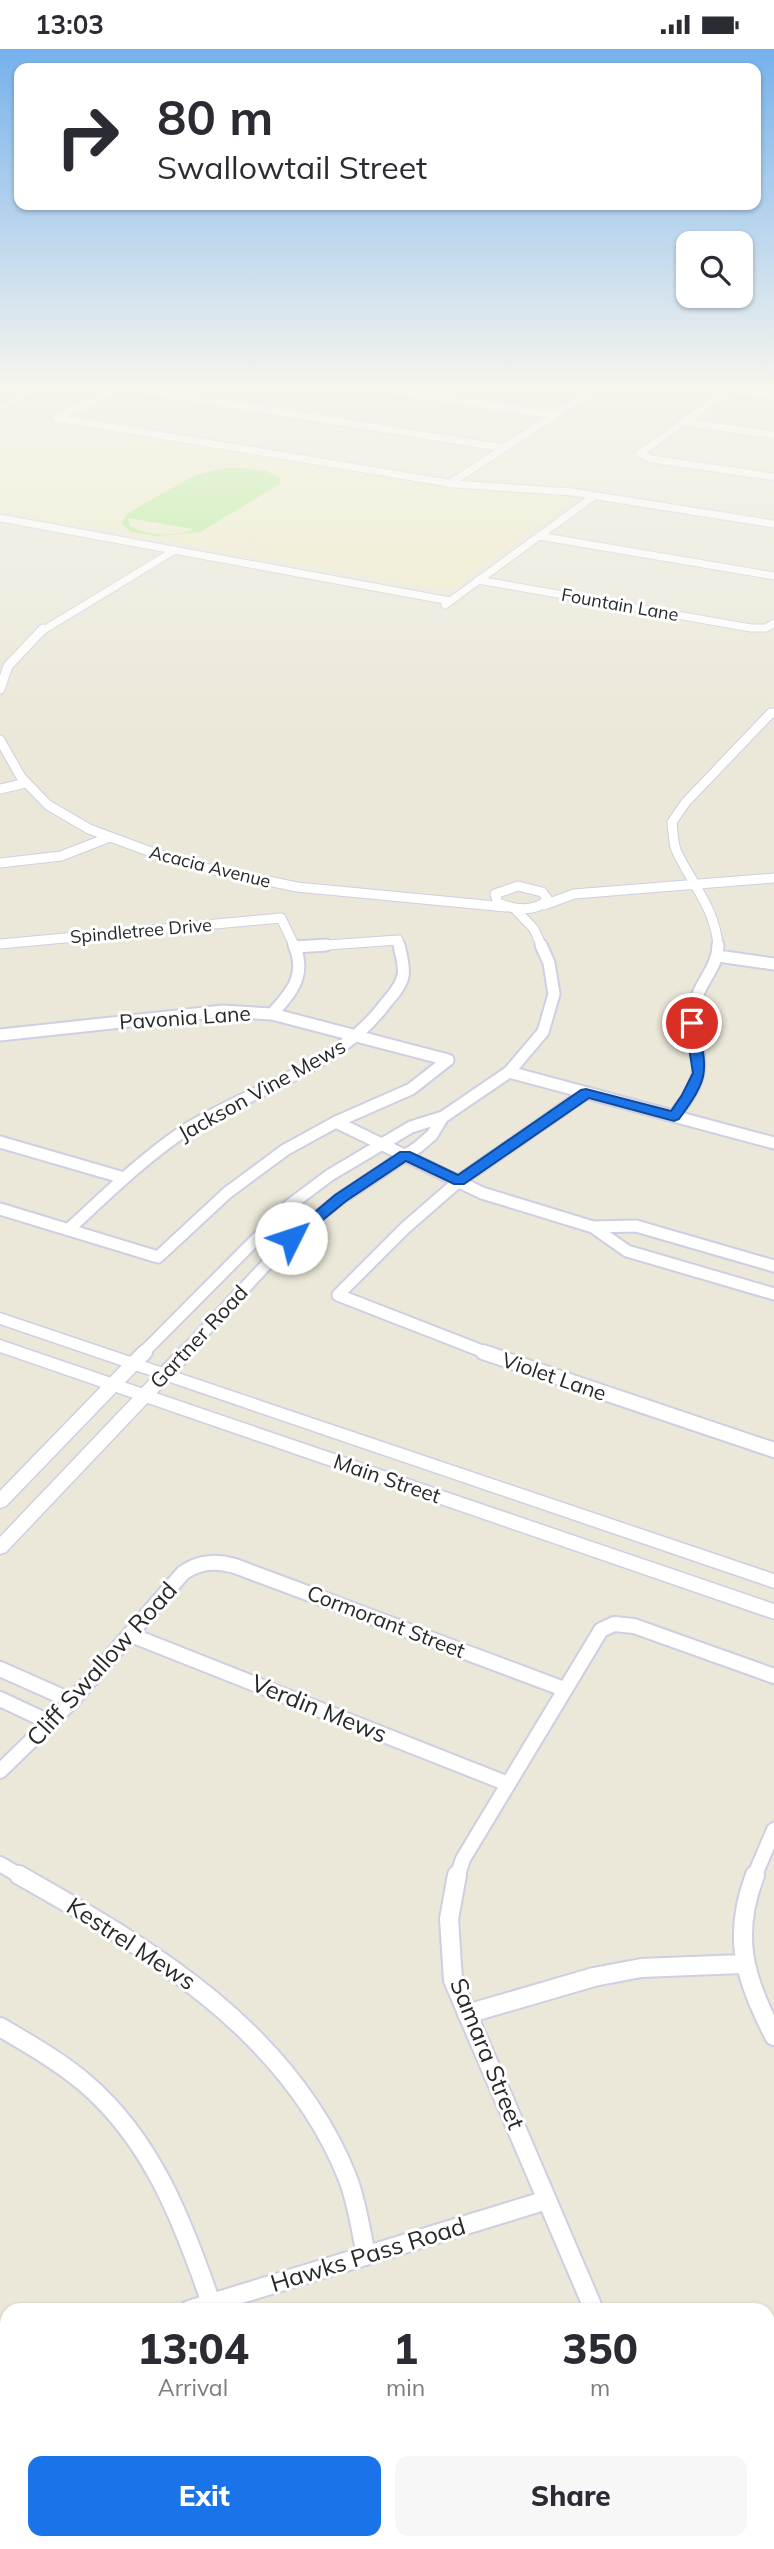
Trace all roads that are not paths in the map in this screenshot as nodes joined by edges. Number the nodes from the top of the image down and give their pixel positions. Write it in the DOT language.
graph roads {
  1 [pos="587,501"];
  2 [pos="624,501"];
  3 [pos="0,518"];
  4 [pos="774,524"];
  5 [pos="539,535"];
  6 [pos="175,550"];
  7 [pos="774,576"];
  8 [pos="478,580"];
  9 [pos="774,623"];
  10 [pos="0,689"];
  11 [pos="773,713"];
  12 [pos="0,740"];
  13 [pos="26,783"];
  14 [pos="0,789"];
  15 [pos="110,837"];
  16 [pos="0,863"];
  17 [pos="774,878"];
  18 [pos="697,884"];
  19 [pos="534,888"];
  20 [pos="495,894"];
  21 [pos="574,894"];
  22 [pos="464,900"];
  23 [pos="540,907"];
  24 [pos="510,908"];
  25 [pos="534,929"];
  26 [pos="0,944"];
  27 [pos="296,947"];
  28 [pos="718,956"];
  29 [pos="774,964"];
  30 [pos="272,1014"];
  31 [pos="0,1035"];
  32 [pos="357,1036"];
  33 [pos="509,1072"];
  34 [pos="586,1093"];
  35 [pos="674,1116"];
  36 [pos="443,1117"];
  37 [pos="336,1122"];
  38 [pos="0,1142"];
  39 [pos="774,1143"];
  40 [pos="382,1144"];
  41 [pos="405,1155"];
  42 [pos="124,1178"];
  43 [pos="459,1181"];
  44 [pos="0,1209"];
  45 [pos="593,1227"];
  46 [pos="68,1230"];
  47 [pos="774,1266"];
  48 [pos="774,1294"];
  49 [pos="0,1318"];
  50 [pos="0,1346"];
  51 [pos="134,1363"];
  52 [pos="165,1374"];
  53 [pos="113,1384"];
  54 [pos="145,1395"];
  55 [pos="774,1450"];
  56 [pos="0,1502"];
  57 [pos="0,1548"];
  58 [pos="207,1562"];
  59 [pos="774,1581"];
  60 [pos="774,1612"];
  61 [pos="614,1624"];
  62 [pos="131,1635"];
  63 [pos="0,1669"];
  64 [pos="774,1676"];
  65 [pos="564,1689"];
  66 [pos="0,1699"];
  67 [pos="72,1701"];
  68 [pos="51,1723"];
  69 [pos="0,1771"];
  70 [pos="508,1784"];
  71 [pos="774,1830"];
  72 [pos="0,1864"];
  73 [pos="742,1964"];
  74 [pos="467,2014"];
  75 [pos="0,2027"];
  76 [pos="774,2036"];
  77 [pos="547,2200"];
  78 [pos="366,2256"];
  79 [pos="211,2303"];
  80 [pos="214,2303"];
  81 [pos="591,2303"];
  1 -- 5 [label="street"];
  2 -- 4 [label="street"];
  3 -- 6 [label="street"];
  5 -- 7 [label="street"];
  5 -- 8 [label="street"];
  6 -- 8 [label="street"];
  6 -- 10 [label="street"];
  8 -- 9 [label="street, Fountain Lane"];
  11 -- 18 [label="street"];
  12 -- 13 [label="street, Acacia Avenue"];
  13 -- 14 [label="street"];
  13 -- 15 [label="street, Acacia Avenue"];
  15 -- 16 [label="street"];
  15 -- 22 [label="street, Acacia Avenue"];
  17 -- 18 [label="street"];
  18 -- 21 [label="street"];
  18 -- 28 [label="street"];
  19 -- 20 [label="street"];
  19 -- 21 [label="street"];
  19 -- 23 [label="street"];
  20 -- 22 [label="street"];
  20 -- 24 [label="street"];
  21 -- 23 [label="street"];
  22 -- 24 [label="street"];
  23 -- 24 [label="street"];
  23 -- 25 [label="street"];
  24 -- 25 [label="street"];
  25 -- 33 [label="street, Gartner Road"];
  26 -- 27 [label="street, Spindletree Drive"];
  27 -- 30 [label="street"];
  27 -- 32 [label="street, Jackson Vine Mews"];
  28 -- 29 [label="street"];
  28 -- 35 [label="street"];
  30 -- 31 [label="street, Pavonia Lane"];
  30 -- 32 [label="street, Pavonia Lane"];
  32 -- 37 [label="street, Pavonia Lane"];
  32 -- 42 [label="street, Jackson Vine Mews"];
  33 -- 34 [label="street"];
  33 -- 36 [label="street, Gartner Road"];
  34 -- 35 [label="street"];
  34 -- 43 [label="street"];
  35 -- 39 [label="street"];
  36 -- 40 [label="street, Gartner Road"];
  36 -- 41 [label="street, Gartner Road"];
  37 -- 40 [label="street"];
  37 -- 46 [label="street"];
  38 -- 42 [label="street"];
  40 -- 41 [label="street"];
  40 -- 51 [label="street, Gartner Road"];
  41 -- 43 [label="street"];
  41 -- 52 [label="street, Gartner Road"];
  42 -- 46 [label="street, Jackson Vine Mews"];
  43 -- 45 [label="street"];
  43 -- 55 [label="street, Violet Lane"];
  44 -- 46 [label="street"];
  45 -- 47 [label="street"];
  45 -- 48 [label="street"];
  49 -- 51 [label="main road, Main Street"];
  50 -- 53 [label="main road, Main Street"];
  51 -- 52 [label="main road, Main Street"];
  51 -- 53 [label="street, Gartner Road"];
  52 -- 54 [label="street, Gartner Road"];
  52 -- 59 [label="main road, Main Street"];
  53 -- 54 [label="main road, Main Street"];
  53 -- 56 [label="street, Gartner Road"];
  54 -- 57 [label="street, Gartner Road"];
  54 -- 60 [label="main road, Main Street"];
  58 -- 62 [label="street, Cliff Swallow Road"];
  58 -- 65 [label="street, Cormorant Street"];
  61 -- 64 [label="street"];
  61 -- 65 [label="street, Samara Street"];
  62 -- 67 [label="street, Cliff Swallow Road"];
  62 -- 70 [label="street, Verdin Mews"];
  63 -- 67 [label="street"];
  65 -- 70 [label="street, Samara Street"];
  66 -- 68 [label="street"];
  67 -- 68 [label="street, Cliff Swallow Road"];
  68 -- 69 [label="street, Cliff Swallow Road"];
  70 -- 74 [label="street, Samara Street"];
  71 -- 73 [label="street"];
  72 -- 78 [label="street, Kestrel Mews"];
  73 -- 74 [label="street"];
  73 -- 76 [label="street"];
  74 -- 77 [label="street, Samara Street"];
  75 -- 79 [label="street"];
  77 -- 78 [label="street, Hawks Pass Road"];
  77 -- 81 [label="street, Samara Street"];
  78 -- 80 [label="street, Hawks Pass Road"];
}
